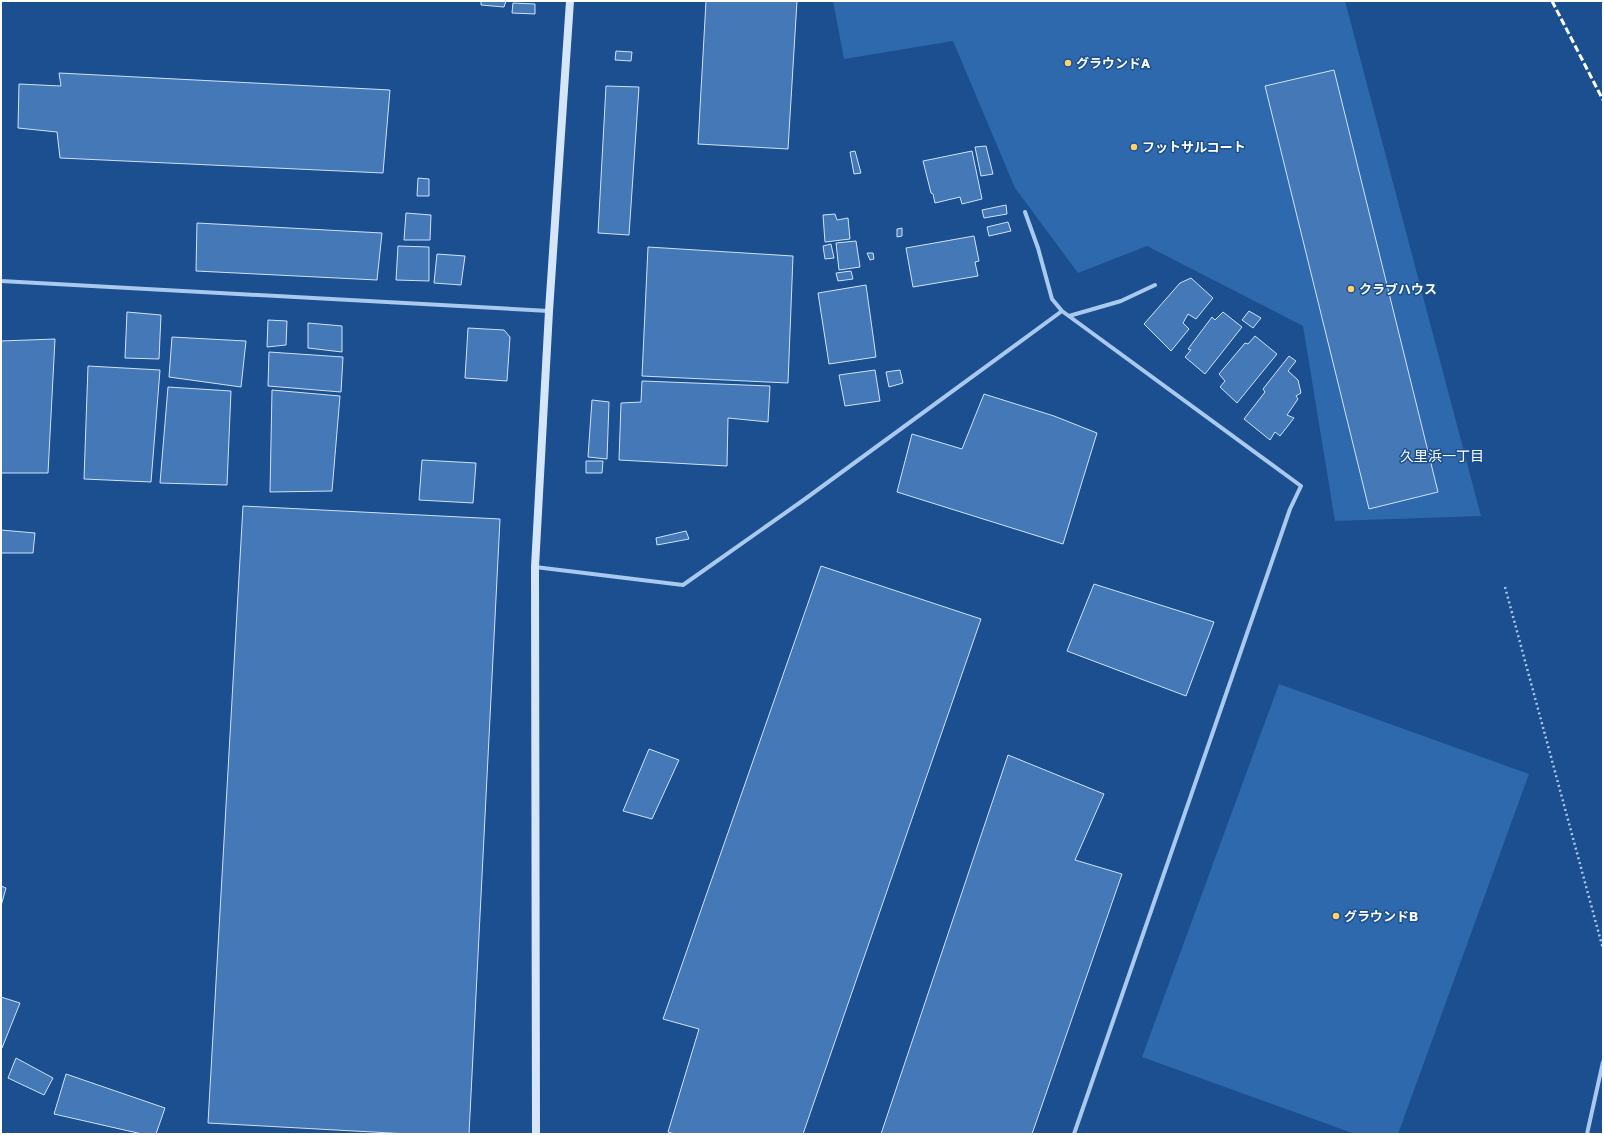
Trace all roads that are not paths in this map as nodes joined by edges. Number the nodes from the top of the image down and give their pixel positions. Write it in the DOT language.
graph roads {
  1 [pos="570,1"];
  2 [pos="1025,212"];
  3 [pos="1,281"];
  4 [pos="1155,284"];
  5 [pos="549,311"];
  6 [pos="1062,311"];
  7 [pos="1069,316"];
  8 [pos="536,567"];
  9 [pos="1603,1062"];
  10 [pos="536,1134"];
  11 [pos="1074,1134"];
  12 [pos="1588,1134"];
  1 -- 5 [label="street"];
  2 -- 6 [label="street"];
  3 -- 5 [label="street"];
  4 -- 7 [label="street"];
  5 -- 8 [label="street"];
  6 -- 7 [label="street"];
  6 -- 8 [label="street"];
  7 -- 11 [label="street"];
  8 -- 10 [label="street"];
  9 -- 12 [label="street"];
}
